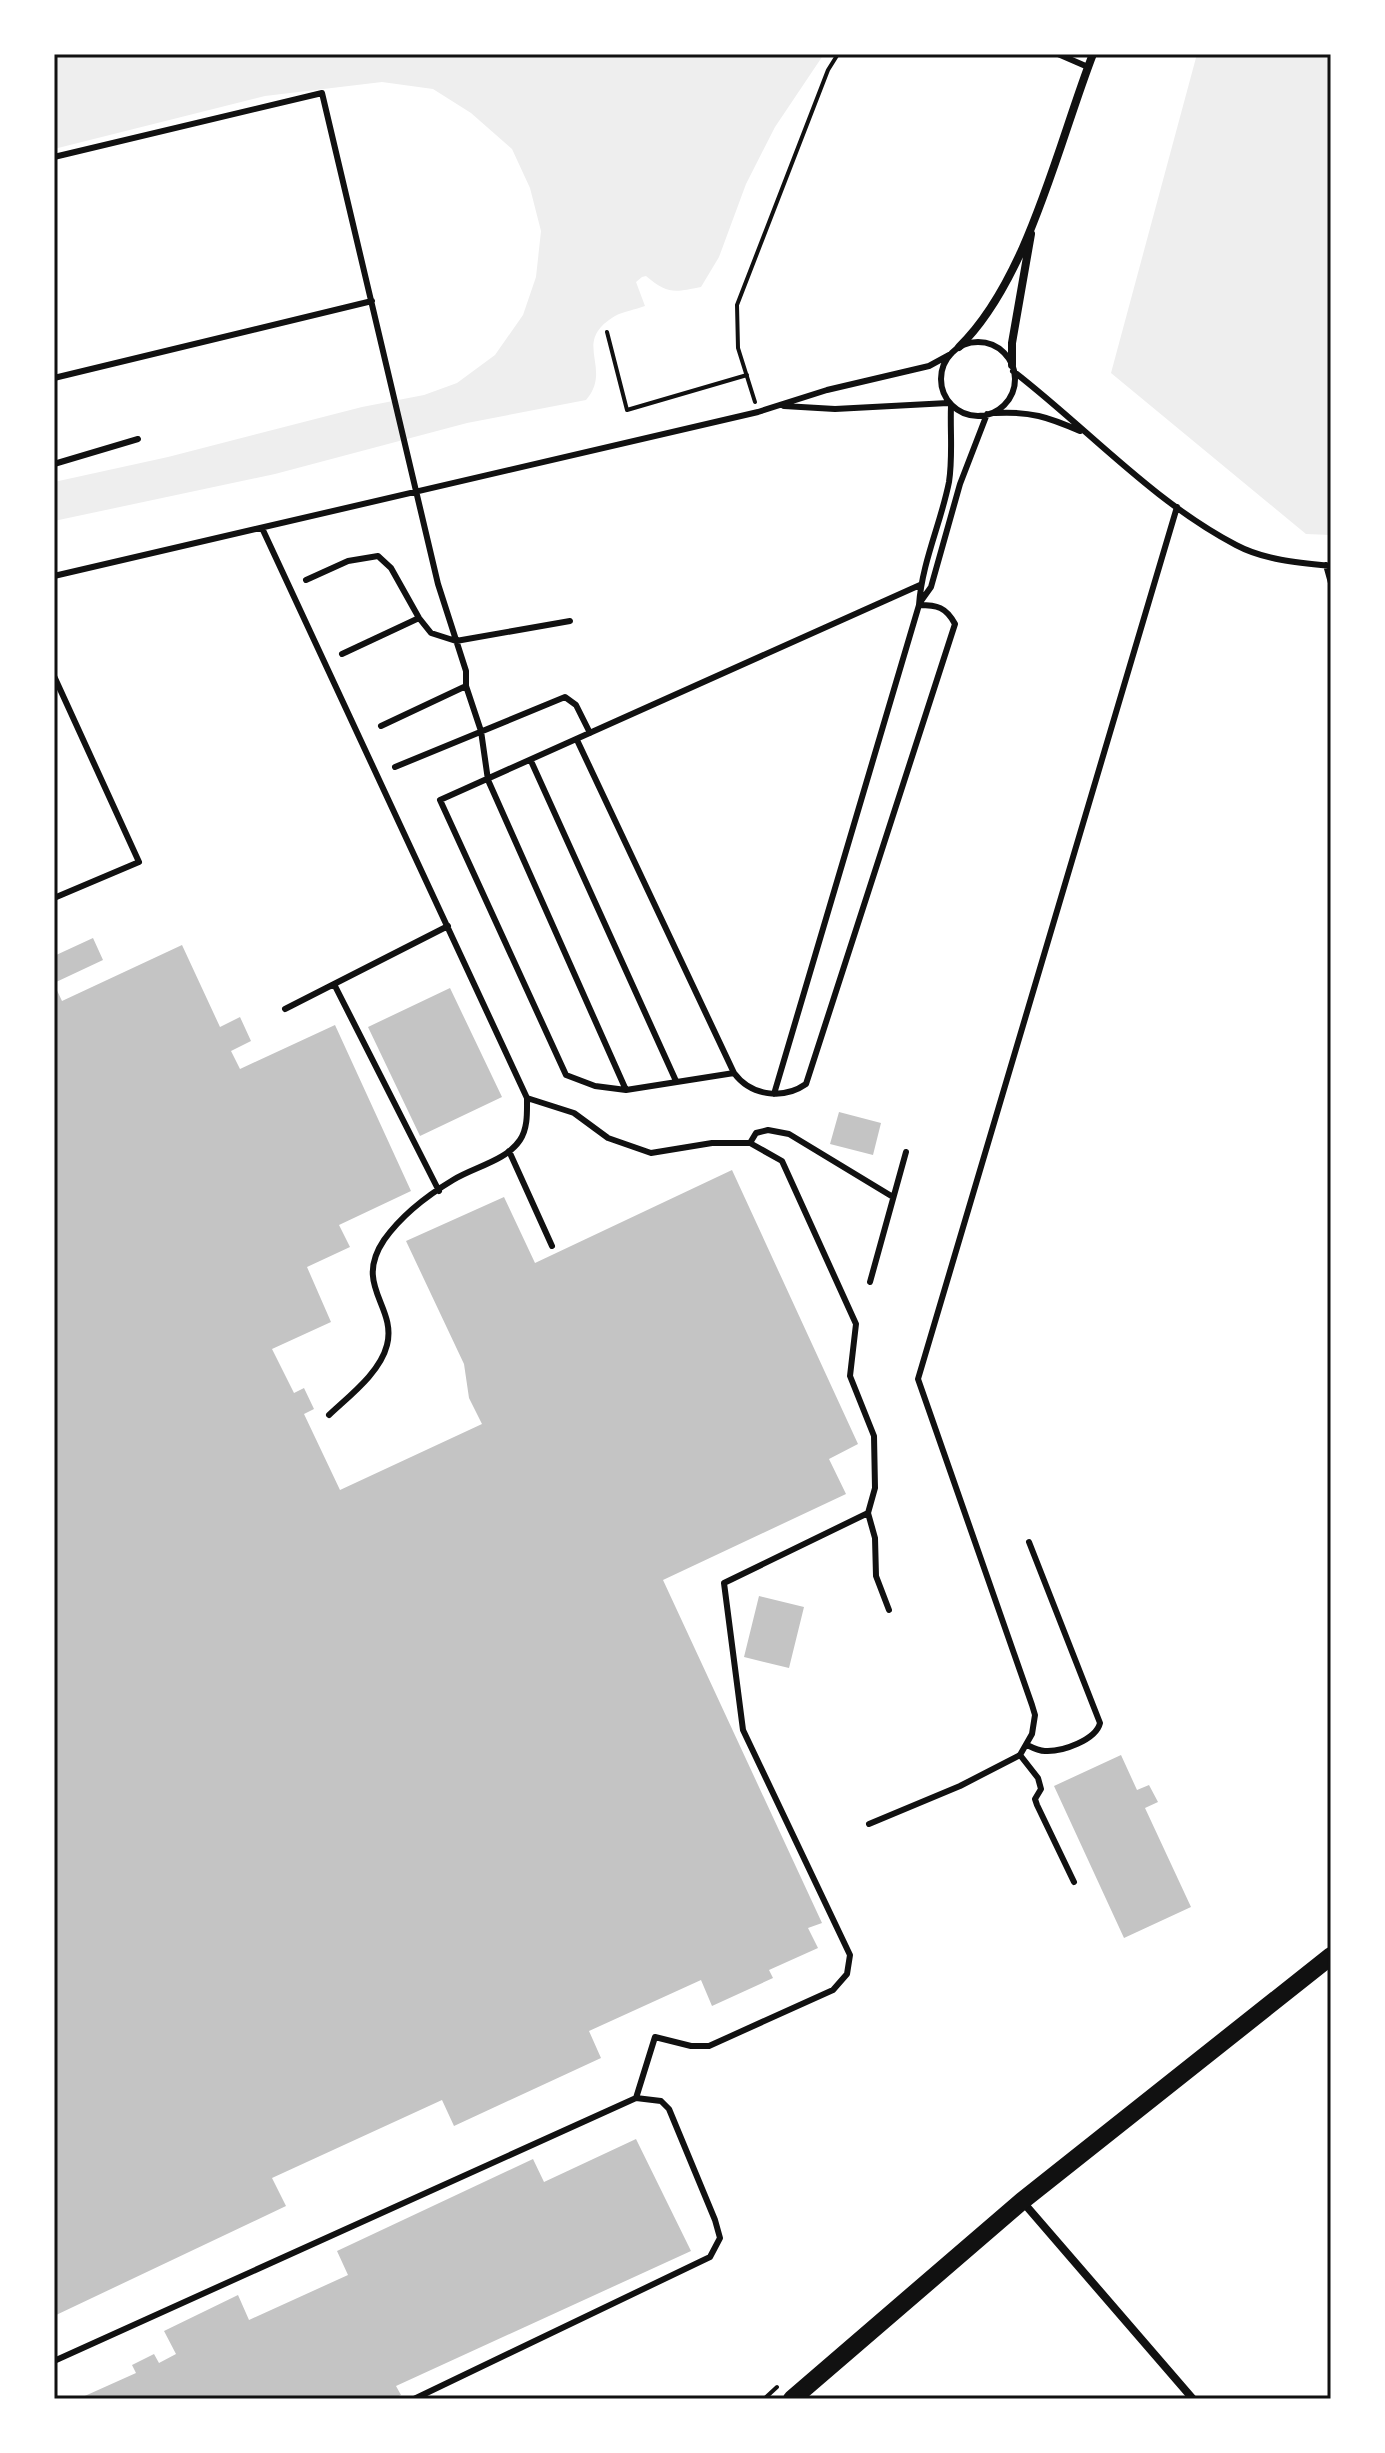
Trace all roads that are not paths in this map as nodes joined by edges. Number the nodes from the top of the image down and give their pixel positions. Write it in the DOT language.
graph roads {
  1 [pos="1058,54"];
  2 [pos="1093,54"];
  3 [pos="1088,67"];
  4 [pos="54,157"];
  5 [pos="1032,225"];
  6 [pos="372,301"];
  7 [pos="959,347"];
  8 [pos="951,354"];
  9 [pos="1012,368"];
  10 [pos="54,378"];
  11 [pos="950,405"];
  12 [pos="781,406"];
  13 [pos="989,414"];
  14 [pos="1083,432"];
  15 [pos="138,439"];
  16 [pos="54,464"];
  17 [pos="416,492"];
  18 [pos="1177,507"];
  19 [pos="262,528"];
  20 [pos="1328,566"];
  21 [pos="54,576"];
  22 [pos="306,580"];
  23 [pos="1331,583"];
  24 [pos="920,585"];
  25 [pos="919,605"];
  26 [pos="419,618"];
  27 [pos="570,621"];
  28 [pos="456,641"];
  29 [pos="342,654"];
  30 [pos="54,676"];
  31 [pos="466,686"];
  32 [pos="381,726"];
  33 [pos="481,731"];
  34 [pos="590,733"];
  35 [pos="577,740"];
  36 [pos="531,761"];
  37 [pos="395,767"];
  38 [pos="488,780"];
  39 [pos="54,898"];
  40 [pos="448,926"];
  41 [pos="334,984"];
  42 [pos="285,1009"];
  43 [pos="734,1073"];
  44 [pos="676,1081"];
  45 [pos="626,1090"];
  46 [pos="774,1094"];
  47 [pos="527,1098"];
  48 [pos="750,1143"];
  49 [pos="509,1151"];
  50 [pos="906,1152"];
  51 [pos="439,1191"];
  52 [pos="893,1197"];
  53 [pos="552,1246"];
  54 [pos="870,1282"];
  55 [pos="329,1415"];
  56 [pos="868,1513"];
  57 [pos="1029,1542"];
  58 [pos="889,1610"];
  59 [pos="1027,1745"];
  60 [pos="1020,1755"];
  61 [pos="869,1824"];
  62 [pos="1074,1882"];
  63 [pos="1331,1956"];
  64 [pos="636,2098"];
  65 [pos="1022,2201"];
  66 [pos="54,2361"];
  67 [pos="414,2399"];
  68 [pos="792,2399"];
  69 [pos="1193,2399"];
  1 -- 3 [label="lane"];
  2 -- 3 [label="street"];
  3 -- 5 [label="street"];
  4 -- 6 [label="lane"];
  5 -- 7 [label="street"];
  5 -- 9 [label="street"];
  6 -- 10 [label="lane"];
  6 -- 17 [label="lane"];
  7 -- 8 [label="lane"];
  7 -- 9 [label="lane"];
  8 -- 11 [label="lane"];
  8 -- 12 [label="lane"];
  9 -- 13 [label="lane"];
  9 -- 14 [label="lane"];
  11 -- 12 [label="lane"];
  11 -- 13 [label="lane"];
  11 -- 24 [label="lane"];
  12 -- 17 [label="lane"];
  13 -- 14 [label="lane"];
  13 -- 25 [label="lane"];
  14 -- 18 [label="lane"];
  15 -- 16 [label="lane"];
  17 -- 19 [label="lane"];
  17 -- 28 [label="lane"];
  18 -- 20 [label="lane"];
  18 -- 59 [label="lane"];
  19 -- 21 [label="lane"];
  19 -- 40 [label="lane"];
  20 -- 23 [label="lane"];
  22 -- 26 [label="lane"];
  24 -- 25 [label="lane"];
  24 -- 34 [label="lane"];
  25 -- 46 [label="lane"];
  25 -- 46 [label="lane"];
  26 -- 28 [label="lane"];
  26 -- 29 [label="lane"];
  27 -- 28 [label="lane"];
  28 -- 31 [label="lane"];
  30 -- 39 [label="lane"];
  31 -- 32 [label="lane"];
  31 -- 33 [label="lane"];
  33 -- 34 [label="lane"];
  33 -- 37 [label="lane"];
  33 -- 38 [label="lane"];
  34 -- 35 [label="lane"];
  35 -- 36 [label="lane"];
  35 -- 43 [label="lane"];
  36 -- 38 [label="lane"];
  36 -- 44 [label="lane"];
  38 -- 45 [label="lane"];
  38 -- 45 [label="lane"];
  40 -- 41 [label="lane"];
  40 -- 47 [label="lane"];
  41 -- 42 [label="lane"];
  41 -- 51 [label="lane"];
  43 -- 44 [label="lane"];
  43 -- 46 [label="lane"];
  44 -- 45 [label="lane"];
  47 -- 48 [label="lane"];
  47 -- 49 [label="lane"];
  48 -- 52 [label="lane"];
  48 -- 56 [label="lane"];
  49 -- 51 [label="lane"];
  49 -- 53 [label="lane"];
  50 -- 52 [label="lane"];
  51 -- 55 [label="lane"];
  52 -- 54 [label="lane"];
  56 -- 58 [label="lane"];
  56 -- 64 [label="lane"];
  57 -- 59 [label="lane"];
  59 -- 60 [label="lane"];
  60 -- 61 [label="lane"];
  60 -- 62 [label="lane"];
  63 -- 65 [label="main road"];
  64 -- 66 [label="lane"];
  64 -- 67 [label="lane"];
  65 -- 68 [label="main road"];
  65 -- 69 [label="street"];
}
